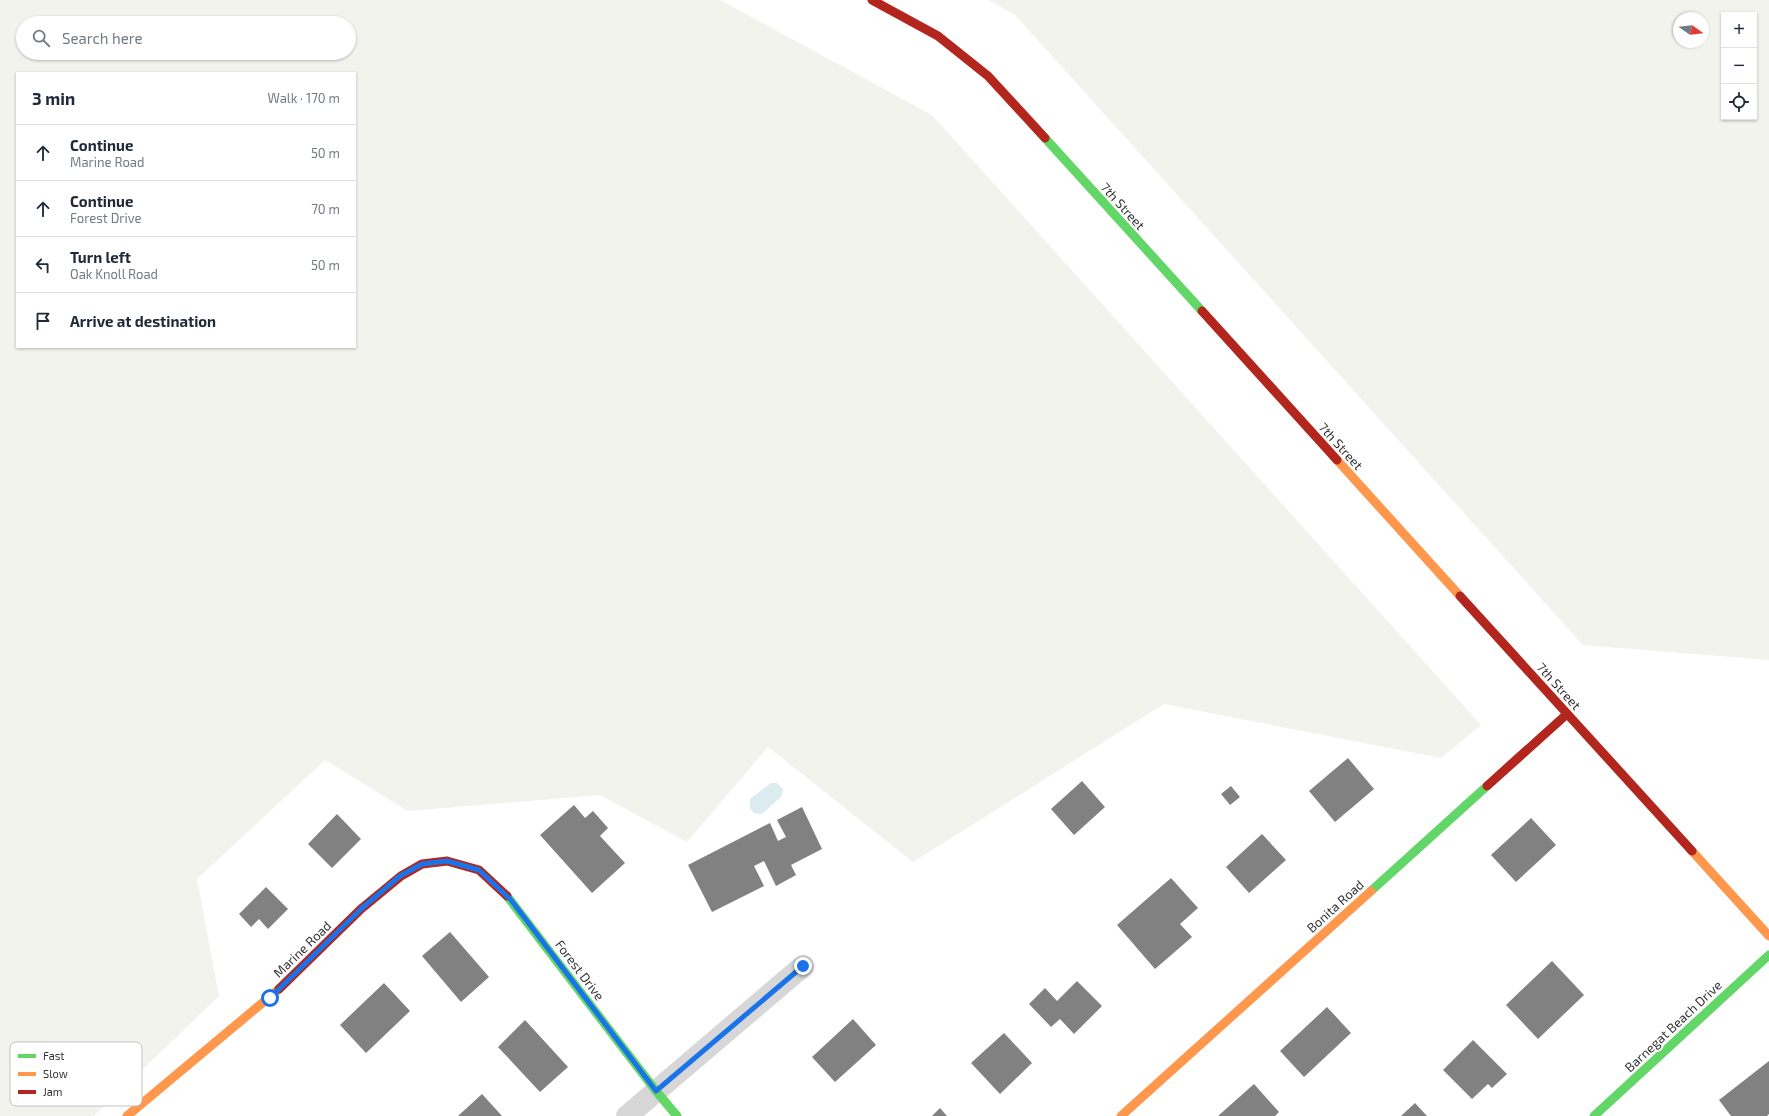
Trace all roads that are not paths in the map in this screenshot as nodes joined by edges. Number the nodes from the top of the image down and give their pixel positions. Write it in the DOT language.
graph roads {
  1 [pos="872,0"];
  2 [pos="1567,714"];
  3 [pos="447,861"];
  4 [pos="1769,936"];
  5 [pos="1769,955"];
  6 [pos="803,966"];
  7 [pos="656,1091"];
  8 [pos="142,1104"];
  9 [pos="139,1106"];
  10 [pos="127,1116"];
  11 [pos="627,1116"];
  12 [pos="677,1116"];
  13 [pos="1120,1116"];
  14 [pos="1594,1116"];
  1 -- 2 [label="street, 7th Street"];
  2 -- 4 [label="street, 7th Street"];
  2 -- 13 [label="street, Bonita Road"];
  3 -- 7 [label="street, Forest Drive"];
  3 -- 8 [label="street, Marine Road"];
  5 -- 14 [label="street, Barnegat Beach Drive"];
  6 -- 7 [label="street"];
  7 -- 11 [label="street"];
  7 -- 12 [label="street, Forest Drive"];
  9 -- 10 [label="street, Marine Road"];
}
